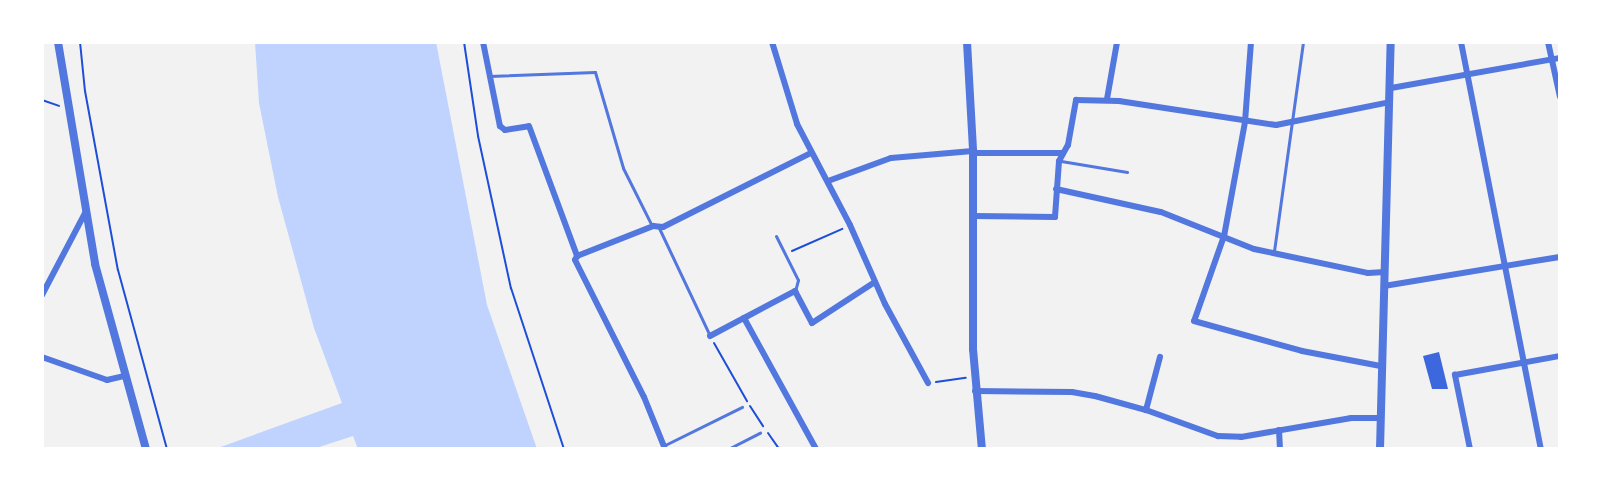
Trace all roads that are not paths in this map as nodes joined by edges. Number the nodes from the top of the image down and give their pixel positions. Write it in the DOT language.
graph roads {
  1 [pos="58,42"];
  2 [pos="483,42"];
  3 [pos="772,42"];
  4 [pos="967,42"];
  5 [pos="1117,42"];
  6 [pos="1251,42"];
  7 [pos="1303,42"];
  8 [pos="1391,42"];
  9 [pos="1461,42"];
  10 [pos="1548,42"];
  11 [pos="1560,57"];
  12 [pos="1552,59"];
  13 [pos="1467,75"];
  14 [pos="487,76"];
  15 [pos="1391,88"];
  16 [pos="1560,97"];
  17 [pos="1107,99"];
  18 [pos="1390,102"];
  19 [pos="1245,122"];
  20 [pos="1290,123"];
  21 [pos="973,152"];
  22 [pos="811,153"];
  23 [pos="1063,153"];
  24 [pos="1059,161"];
  25 [pos="1127,172"];
  26 [pos="828,181"];
  27 [pos="1056,189"];
  28 [pos="85,213"];
  29 [pos="973,216"];
  30 [pos="655,226"];
  31 [pos="776,236"];
  32 [pos="1224,236"];
  33 [pos="1274,253"];
  34 [pos="577,256"];
  35 [pos="1560,256"];
  36 [pos="1504,268"];
  37 [pos="1385,272"];
  38 [pos="874,282"];
  39 [pos="1384,286"];
  40 [pos="795,291"];
  41 [pos="42,295"];
  42 [pos="744,318"];
  43 [pos="710,336"];
  44 [pos="1560,356"];
  45 [pos="42,357"];
  46 [pos="1160,357"];
  47 [pos="1523,363"];
  48 [pos="1381,366"];
  49 [pos="124,376"];
  50 [pos="928,383"];
  51 [pos="975,392"];
  52 [pos="742,407"];
  53 [pos="1146,410"];
  54 [pos="1381,418"];
  55 [pos="1279,430"];
  56 [pos="760,433"];
  57 [pos="664,447"];
  58 [pos="146,449"];
  59 [pos="728,449"];
  60 [pos="816,449"];
  61 [pos="982,449"];
  62 [pos="1280,449"];
  63 [pos="1380,449"];
  64 [pos="1470,449"];
  65 [pos="1541,449"];
  1 -- 28 [label="street"];
  2 -- 14 [label="street"];
  3 -- 22 [label="street"];
  4 -- 21 [label="street"];
  5 -- 17 [label="street"];
  6 -- 19 [label="street"];
  7 -- 20 [label="lane"];
  8 -- 15 [label="street"];
  9 -- 13 [label="street"];
  10 -- 12 [label="street"];
  11 -- 12 [label="street"];
  12 -- 13 [label="street"];
  12 -- 16 [label="street"];
  13 -- 15 [label="street"];
  13 -- 36 [label="street"];
  14 -- 30 [label="lane"];
  14 -- 34 [label="street"];
  15 -- 18 [label="street"];
  17 -- 19 [label="street"];
  17 -- 23 [label="street"];
  18 -- 20 [label="street"];
  18 -- 37 [label="street"];
  19 -- 20 [label="street"];
  19 -- 32 [label="street"];
  20 -- 33 [label="lane"];
  21 -- 23 [label="street"];
  21 -- 26 [label="street"];
  21 -- 29 [label="street"];
  22 -- 26 [label="street"];
  22 -- 30 [label="street"];
  23 -- 24 [label="street"];
  24 -- 25 [label="lane"];
  24 -- 27 [label="street"];
  26 -- 38 [label="street"];
  27 -- 29 [label="street"];
  27 -- 32 [label="street"];
  28 -- 41 [label="street"];
  28 -- 49 [label="street"];
  29 -- 51 [label="street"];
  30 -- 34 [label="street"];
  30 -- 43 [label="lane"];
  31 -- 40 [label="lane"];
  32 -- 33 [label="street"];
  32 -- 48 [label="street"];
  33 -- 37 [label="street"];
  34 -- 57 [label="street"];
  35 -- 36 [label="street"];
  36 -- 39 [label="street"];
  36 -- 47 [label="street"];
  37 -- 39 [label="street"];
  38 -- 40 [label="street"];
  38 -- 50 [label="street"];
  39 -- 48 [label="street"];
  40 -- 42 [label="street"];
  42 -- 43 [label="street"];
  42 -- 60 [label="street"];
  44 -- 47 [label="street"];
  45 -- 49 [label="street"];
  46 -- 53 [label="street"];
  47 -- 64 [label="street"];
  47 -- 65 [label="street"];
  48 -- 54 [label="street"];
  49 -- 58 [label="street"];
  51 -- 53 [label="street"];
  51 -- 61 [label="street"];
  52 -- 57 [label="lane"];
  53 -- 55 [label="street"];
  54 -- 55 [label="street"];
  54 -- 63 [label="street"];
  55 -- 62 [label="street"];
  56 -- 59 [label="lane"];
}
